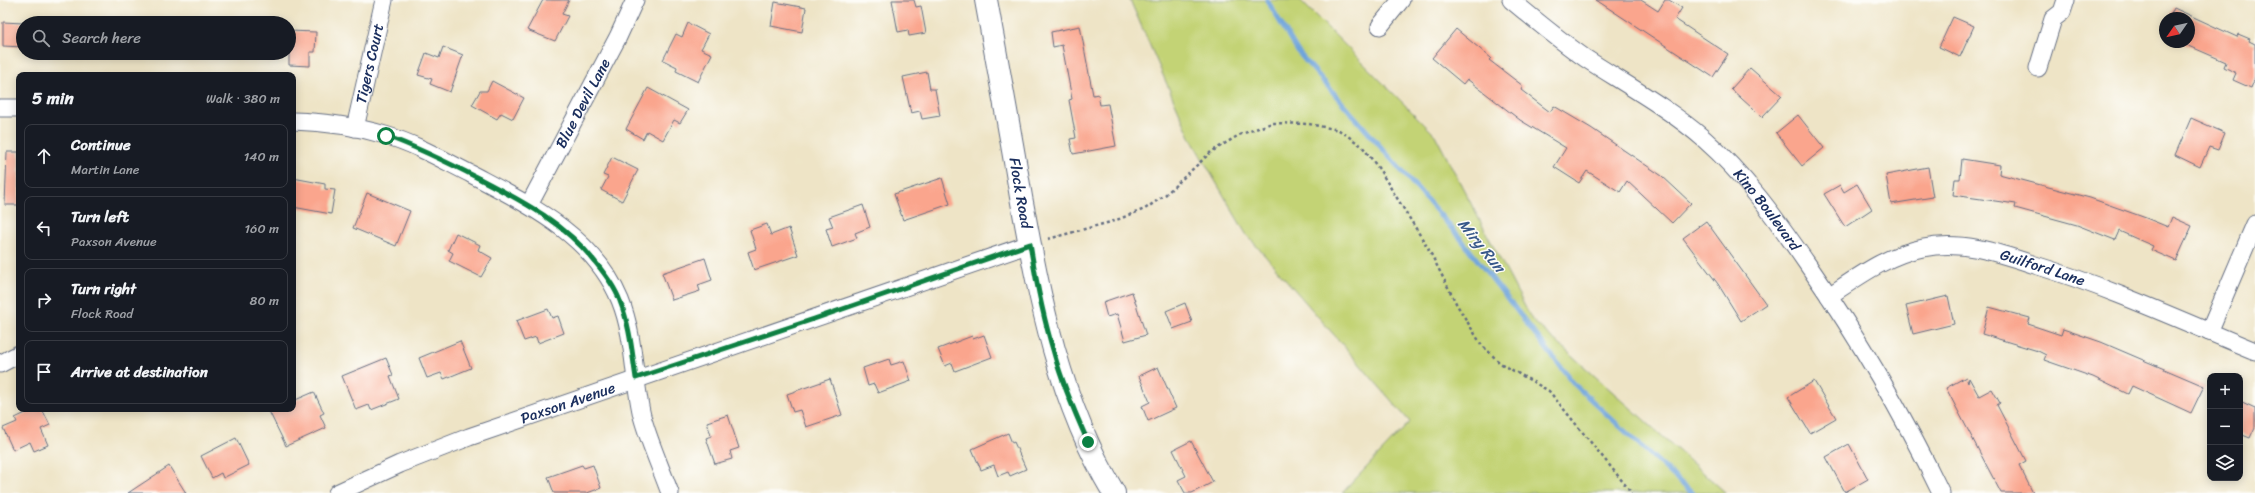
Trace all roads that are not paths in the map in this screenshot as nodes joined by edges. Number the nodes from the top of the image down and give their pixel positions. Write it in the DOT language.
graph roads {
  1 [pos="384,0"];
  2 [pos="635,0"];
  3 [pos="986,0"];
  4 [pos="1401,0"];
  5 [pos="1511,0"];
  6 [pos="2066,0"];
  7 [pos="1380,26"];
  8 [pos="2038,68"];
  9 [pos="0,108"];
  10 [pos="16,108"];
  11 [pos="296,121"];
  12 [pos="355,128"];
  13 [pos="529,205"];
  14 [pos="2255,224"];
  15 [pos="1030,244"];
  16 [pos="1829,296"];
  17 [pos="2209,332"];
  18 [pos="2255,351"];
  19 [pos="16,356"];
  20 [pos="0,364"];
  21 [pos="636,378"];
  22 [pos="337,493"];
  23 [pos="670,493"];
  24 [pos="1114,493"];
  25 [pos="1941,493"];
  1 -- 12 [label="street, Tigers Court"];
  2 -- 13 [label="street, Blue Devil Lane"];
  3 -- 15 [label="main road, Flock Road"];
  4 -- 7 [label="street"];
  5 -- 16 [label="street, Kino Boulevard"];
  6 -- 8 [label="street"];
  9 -- 10 [label="street"];
  11 -- 12 [label="street"];
  12 -- 13 [label="street"];
  13 -- 21 [label="street"];
  14 -- 17 [label="street"];
  15 -- 21 [label="street, Paxson Avenue"];
  15 -- 24 [label="main road, Flock Road"];
  16 -- 17 [label="street, Guilford Lane"];
  16 -- 25 [label="street, Kino Boulevard"];
  17 -- 18 [label="street, Guilford Lane"];
  19 -- 20 [label="street"];
  21 -- 22 [label="street, Paxson Avenue"];
  21 -- 23 [label="street"];
}
